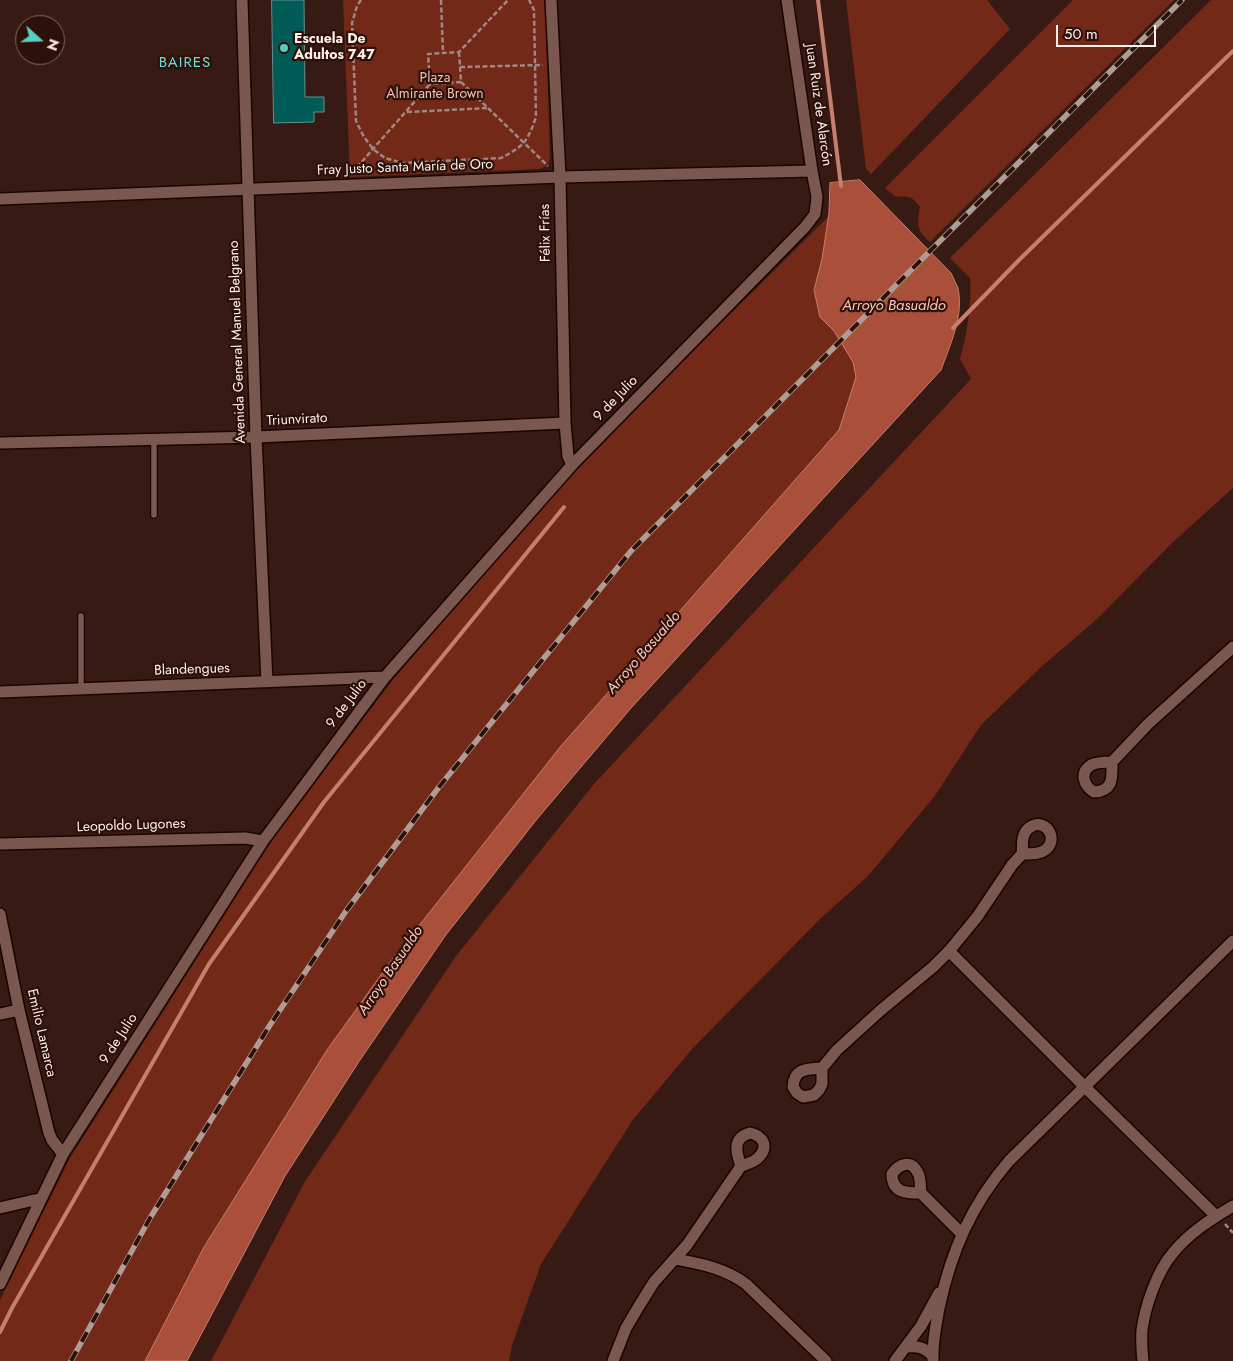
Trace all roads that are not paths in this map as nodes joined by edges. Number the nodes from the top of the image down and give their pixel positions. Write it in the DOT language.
graph roads {
  1 [pos="242,0"];
  2 [pos="551,0"];
  3 [pos="787,0"];
  4 [pos="812,171"];
  5 [pos="560,177"];
  6 [pos="248,189"];
  7 [pos="0,199"];
  8 [pos="815,214"];
  9 [pos="566,422"];
  10 [pos="256,437"];
  11 [pos="154,439"];
  12 [pos="0,443"];
  13 [pos="572,465"];
  14 [pos="154,516"];
  15 [pos="80,616"];
  16 [pos="1233,648"];
  17 [pos="385,677"];
  18 [pos="267,682"];
  19 [pos="81,688"];
  20 [pos="0,692"];
  21 [pos="1112,762"];
  22 [pos="263,841"];
  23 [pos="0,844"];
  24 [pos="1022,854"];
  25 [pos="0,914"];
  26 [pos="1233,941"];
  27 [pos="949,951"];
  28 [pos="19,1010"];
  29 [pos="0,1014"];
  30 [pos="822,1068"];
  31 [pos="1085,1088"];
  32 [pos="63,1154"];
  33 [pos="741,1166"];
  34 [pos="921,1193"];
  35 [pos="41,1200"];
  36 [pos="1233,1206"];
  37 [pos="0,1208"];
  38 [pos="1216,1216"];
  39 [pos="962,1234"];
  40 [pos="675,1259"];
  41 [pos="945,1283"];
  42 [pos="0,1284"];
  43 [pos="906,1346"];
  44 [pos="933,1359"];
  45 [pos="613,1361"];
  46 [pos="826,1361"];
  47 [pos="894,1361"];
  48 [pos="1143,1361"];
  1 -- 6 [label="street, Avenida General Manuel Belgrano"];
  2 -- 5 [label="street, Félix Frías"];
  3 -- 4 [label="street, Juan Ruiz de Alarcón"];
  4 -- 5 [label="street, Fray Justo Santa María de Oro"];
  4 -- 8 [label="street, Juan Ruiz de Alarcón"];
  5 -- 6 [label="street, Fray Justo Santa María de Oro"];
  5 -- 9 [label="street, Félix Frías"];
  6 -- 7 [label="street, Fray Justo Santa María de Oro"];
  6 -- 10 [label="street, Avenida General Manuel Belgrano"];
  8 -- 13 [label="street, 9 de Julio"];
  9 -- 10 [label="street, Triunvirato"];
  9 -- 13 [label="street, Félix Frías"];
  10 -- 11 [label="street, Triunvirato"];
  10 -- 18 [label="street, Avenida General Manuel Belgrano"];
  11 -- 12 [label="street, Triunvirato"];
  11 -- 14 [label="lane"];
  13 -- 17 [label="street, 9 de Julio"];
  15 -- 19 [label="lane"];
  16 -- 21 [label="street"];
  17 -- 18 [label="street, Blandengues"];
  17 -- 22 [label="street, 9 de Julio"];
  18 -- 19 [label="street, Blandengues"];
  19 -- 20 [label="street, Blandengues"];
  22 -- 23 [label="street, Leopoldo Lugones"];
  22 -- 32 [label="street, 9 de Julio"];
  24 -- 27 [label="street"];
  25 -- 28 [label="street, Emilio Lamarca"];
  26 -- 31 [label="street"];
  27 -- 30 [label="street"];
  27 -- 31 [label="street"];
  28 -- 29 [label="street"];
  28 -- 32 [label="street, Emilio Lamarca"];
  31 -- 38 [label="street"];
  31 -- 39 [label="street"];
  32 -- 35 [label="street, 9 de Julio"];
  33 -- 40 [label="street"];
  34 -- 39 [label="street"];
  35 -- 37 [label="street"];
  35 -- 42 [label="street, 9 de Julio"];
  36 -- 38 [label="street"];
  38 -- 48 [label="street"];
  39 -- 41 [label="street"];
  40 -- 45 [label="street"];
  40 -- 46 [label="street"];
  41 -- 43 [label="street"];
  41 -- 44 [label="street"];
  43 -- 44 [label="street"];
  43 -- 47 [label="street"];
}
